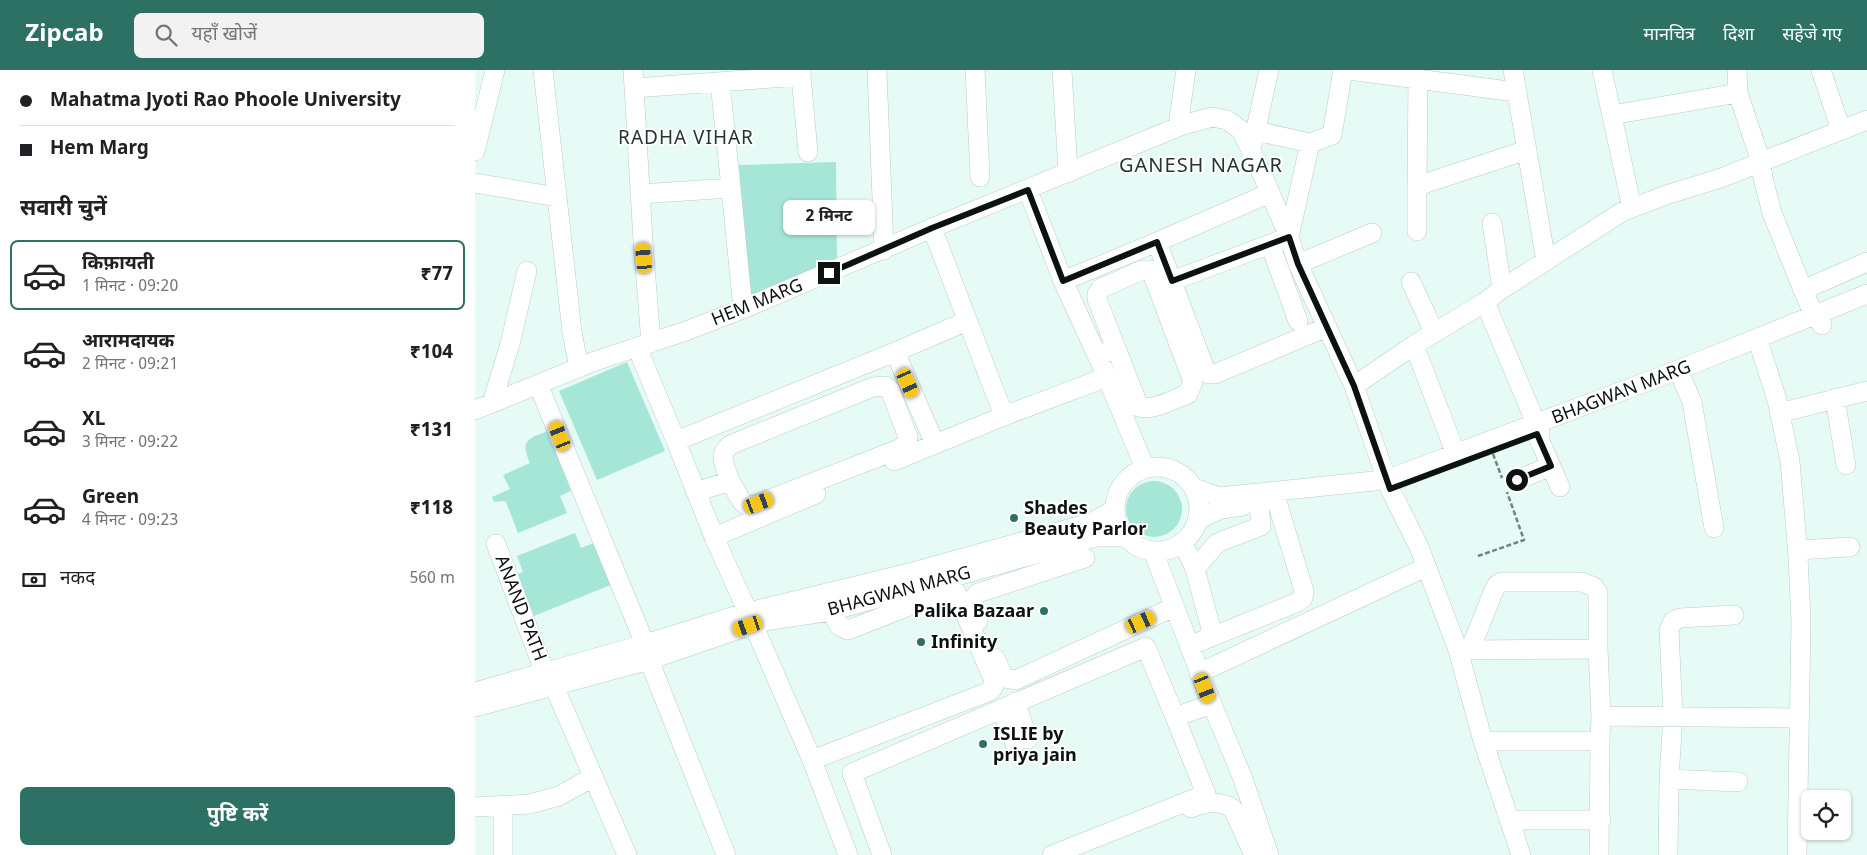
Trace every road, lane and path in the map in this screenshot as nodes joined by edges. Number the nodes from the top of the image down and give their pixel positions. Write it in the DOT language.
graph roads {
  1 [pos="495,70"];
  2 [pos="543,70"];
  3 [pos="877,70"];
  4 [pos="975,70"];
  5 [pos="1061,70"];
  6 [pos="1186,70"];
  7 [pos="1269,70"];
  8 [pos="1352,70"];
  9 [pos="1513,70"];
  10 [pos="1602,70"];
  11 [pos="1737,70"];
  12 [pos="1821,70"];
  13 [pos="801,73"];
  14 [pos="1418,78"];
  15 [pos="633,79"];
  16 [pos="720,82"];
  17 [pos="1516,92"];
  18 [pos="1738,92"];
  19 [pos="1612,115"];
  20 [pos="1867,120"];
  21 [pos="1178,127"];
  22 [pos="1841,130"];
  23 [pos="1256,131"];
  24 [pos="1310,143"];
  25 [pos="1527,150"];
  26 [pos="475,151"];
  27 [pos="1251,151"];
  28 [pos="808,152"];
  29 [pos="1761,162"];
  30 [pos="1068,173"];
  31 [pos="980,177"];
  32 [pos="475,183"];
  33 [pos="1417,186"];
  34 [pos="731,188"];
  35 [pos="1028,190"];
  36 [pos="1270,193"];
  37 [pos="641,194"];
  38 [pos="557,197"];
  39 [pos="1632,208"];
  40 [pos="1492,223"];
  41 [pos="932,228"];
  42 [pos="1417,231"];
  43 [pos="1372,233"];
  44 [pos="1289,237"];
  45 [pos="1157,242"];
  46 [pos="1270,244"];
  47 [pos="883,250"];
  48 [pos="1546,261"];
  49 [pos="1867,262"];
  50 [pos="1298,264"];
  51 [pos="527,271"];
  52 [pos="1063,281"];
  53 [pos="1172,281"];
  54 [pos="1411,282"];
  55 [pos="1503,289"];
  56 [pos="1803,290"];
  57 [pos="1867,294"];
  58 [pos="1485,302"];
  59 [pos="1867,307"];
  60 [pos="743,309"];
  61 [pos="1818,320"];
  62 [pos="967,321"];
  63 [pos="1298,321"];
  64 [pos="1327,327"];
  65 [pos="1434,332"];
  66 [pos="644,345"];
  67 [pos="1414,345"];
  68 [pos="1116,348"];
  69 [pos="1761,350"];
  70 [pos="895,352"];
  71 [pos="1097,356"];
  72 [pos="579,368"];
  73 [pos="1107,376"];
  74 [pos="1683,381"];
  75 [pos="539,384"];
  76 [pos="1354,386"];
  77 [pos="1867,391"];
  78 [pos="1835,398"];
  79 [pos="493,403"];
  80 [pos="475,410"];
  81 [pos="1779,413"];
  82 [pos="1004,416"];
  83 [pos="1538,431"];
  84 [pos="676,441"];
  85 [pos="935,444"];
  86 [pos="1492,451"];
  87 [pos="1455,454"];
  88 [pos="1846,465"];
  89 [pos="1551,466"];
  90 [pos="1145,468"];
  91 [pos="1517,480"];
  92 [pos="730,481"];
  93 [pos="1388,484"];
  94 [pos="1560,487"];
  95 [pos="1194,488"];
  96 [pos="696,492"];
  97 [pos="1268,503"];
  98 [pos="1114,510"];
  99 [pos="1198,520"];
  100 [pos="1261,526"];
  101 [pos="1284,526"];
  102 [pos="1714,528"];
  103 [pos="1125,536"];
  104 [pos="714,537"];
  105 [pos="1183,543"];
  106 [pos="496,544"];
  107 [pos="1850,546"];
  108 [pos="1797,550"];
  109 [pos="1153,551"];
  110 [pos="1478,556"];
  111 [pos="1085,558"];
  112 [pos="1427,568"];
  113 [pos="1195,569"];
  114 [pos="1174,607"];
  115 [pos="831,611"];
  116 [pos="1734,615"];
  117 [pos="751,618"];
  118 [pos="1213,636"];
  119 [pos="1189,646"];
  120 [pos="1598,649"];
  121 [pos="1464,650"];
  122 [pos="647,652"];
  123 [pos="1199,673"];
  124 [pos="550,679"];
  125 [pos="475,692"];
  126 [pos="1211,704"];
  127 [pos="1009,705"];
  128 [pos="475,707"];
  129 [pos="1601,716"];
  130 [pos="1673,716"];
  131 [pos="1175,717"];
  132 [pos="1799,718"];
  133 [pos="1021,741"];
  134 [pos="1483,741"];
  135 [pos="1599,742"];
  136 [pos="812,760"];
  137 [pos="593,777"];
  138 [pos="1669,779"];
  139 [pos="1738,782"];
  140 [pos="503,806"];
  141 [pos="475,807"];
  142 [pos="1509,820"];
  143 [pos="1601,820"];
  144 [pos="880,849"];
  145 [pos="1085,853"];
  146 [pos="848,854"];
  147 [pos="503,855"];
  148 [pos="627,855"];
  149 [pos="726,855"];
  150 [pos="1052,855"];
  151 [pos="1254,855"];
  152 [pos="1269,855"];
  153 [pos="1521,855"];
  154 [pos="1599,855"];
  155 [pos="1668,855"];
  156 [pos="1797,855"];
  1 -- 26 [label="street"];
  2 -- 38 [label="street"];
  3 -- 47 [label="street"];
  4 -- 31 [label="street"];
  5 -- 30 [label="street"];
  6 -- 21 [label="street"];
  7 -- 23 [label="street"];
  8 -- 14 [label="street"];
  8 -- 24 [label="street"];
  9 -- 17 [label="street"];
  10 -- 19 [label="street"];
  11 -- 18 [label="street"];
  12 -- 22 [label="street"];
  13 -- 16 [label="street"];
  13 -- 28 [label="street"];
  14 -- 17 [label="street"];
  14 -- 33 [label="street"];
  15 -- 16 [label="street"];
  15 -- 37 [label="street"];
  16 -- 34 [label="street"];
  17 -- 25 [label="street"];
  18 -- 19 [label="street"];
  18 -- 29 [label="street"];
  19 -- 39 [label="street"];
  20 -- 22 [label="street"];
  21 -- 27 [label="street, HEM MARG"];
  21 -- 30 [label="street, HEM MARG"];
  22 -- 29 [label="street"];
  23 -- 24 [label="street"];
  23 -- 27 [label="street"];
  24 -- 44 [label="street"];
  25 -- 33 [label="street"];
  25 -- 48 [label="street"];
  27 -- 36 [label="street, HEM MARG"];
  29 -- 39 [label="street"];
  29 -- 56 [label="street"];
  30 -- 35 [label="street, HEM MARG"];
  32 -- 38 [label="street"];
  33 -- 42 [label="street"];
  34 -- 37 [label="street"];
  34 -- 60 [label="street"];
  35 -- 41 [label="street, HEM MARG"];
  35 -- 52 [label="street"];
  36 -- 44 [label="street, HEM MARG"];
  36 -- 45 [label="street"];
  37 -- 66 [label="street"];
  38 -- 72 [label="street"];
  39 -- 48 [label="street"];
  40 -- 55 [label="street"];
  41 -- 47 [label="street, HEM MARG"];
  41 -- 62 [label="street"];
  43 -- 50 [label="street"];
  44 -- 46 [label="street"];
  44 -- 50 [label="street, HEM MARG"];
  45 -- 52 [label="street"];
  45 -- 53 [label="street"];
  46 -- 53 [label="street"];
  46 -- 63 [label="street"];
  47 -- 60 [label="street, HEM MARG"];
  48 -- 55 [label="street"];
  49 -- 56 [label="street"];
  50 -- 64 [label="street, HEM MARG"];
  51 -- 79 [label="street"];
  52 -- 71 [label="street"];
  53 -- 64 [label="street"];
  54 -- 65 [label="street"];
  55 -- 58 [label="street"];
  56 -- 61 [label="street"];
  57 -- 61 [label="street, BHAGWAN MARG"];
  58 -- 65 [label="street"];
  58 -- 83 [label="street"];
  59 -- 61 [label="street, BHAGWAN MARG"];
  60 -- 66 [label="street, HEM MARG"];
  61 -- 69 [label="street, BHAGWAN MARG"];
  61 -- 83 [label="street, BHAGWAN MARG"];
  62 -- 70 [label="street"];
  62 -- 82 [label="street"];
  64 -- 76 [label="street, HEM MARG"];
  65 -- 67 [label="street"];
  66 -- 72 [label="street, HEM MARG"];
  66 -- 84 [label="street"];
  67 -- 76 [label="street"];
  67 -- 87 [label="street"];
  68 -- 68 [label="street"];
  68 -- 71 [label="street"];
  69 -- 74 [label="street, BHAGWAN MARG"];
  69 -- 81 [label="street"];
  70 -- 84 [label="street"];
  70 -- 85 [label="street"];
  71 -- 73 [label="street"];
  72 -- 75 [label="street, HEM MARG"];
  73 -- 82 [label="street"];
  73 -- 90 [label="street"];
  74 -- 83 [label="street, BHAGWAN MARG"];
  74 -- 102 [label="street"];
  75 -- 79 [label="street, HEM MARG"];
  75 -- 122 [label="street"];
  76 -- 93 [label="street, HEM MARG"];
  77 -- 78 [label="street"];
  78 -- 81 [label="street"];
  78 -- 88 [label="street"];
  79 -- 80 [label="street, HEM MARG"];
  81 -- 108 [label="street"];
  82 -- 85 [label="street"];
  83 -- 86 [label="street, BHAGWAN MARG"];
  83 -- 87 [label="street, BHAGWAN MARG"];
  83 -- 89 [label="street"];
  84 -- 96 [label="street"];
  85 -- 104 [label="street"];
  86 -- 93 [label="street, BHAGWAN MARG"];
  86 -- 110 [label="path"];
  87 -- 93 [label="street, BHAGWAN MARG"];
  89 -- 91 [label="street"];
  89 -- 94 [label="street"];
  90 -- 95 [label="street"];
  90 -- 98 [label="street"];
  92 -- 92 [label="street"];
  92 -- 96 [label="street"];
  93 -- 95 [label="street, BHAGWAN MARG"];
  93 -- 97 [label="street, BHAGWAN MARG"];
  93 -- 112 [label="street, HEM MARG"];
  95 -- 99 [label="street"];
  96 -- 104 [label="street"];
  97 -- 99 [label="street, BHAGWAN MARG"];
  97 -- 100 [label="street"];
  97 -- 101 [label="street"];
  98 -- 103 [label="street"];
  98 -- 117 [label="street, BHAGWAN MARG"];
  99 -- 105 [label="street"];
  100 -- 101 [label="street"];
  100 -- 113 [label="street"];
  101 -- 118 [label="street"];
  103 -- 109 [label="street"];
  103 -- 115 [label="street, BHAGWAN MARG"];
  104 -- 117 [label="street"];
  105 -- 109 [label="street"];
  105 -- 113 [label="street"];
  106 -- 124 [label="street, ANAND PATH"];
  107 -- 108 [label="street"];
  108 -- 132 [label="street"];
  109 -- 114 [label="street"];
  111 -- 114 [label="street"];
  112 -- 121 [label="street, HEM MARG"];
  112 -- 123 [label="street"];
  113 -- 118 [label="street"];
  114 -- 119 [label="street"];
  115 -- 117 [label="street, BHAGWAN MARG"];
  115 -- 136 [label="street"];
  116 -- 130 [label="street"];
  117 -- 122 [label="street, BHAGWAN MARG"];
  117 -- 136 [label="street"];
  118 -- 119 [label="street"];
  119 -- 123 [label="street"];
  120 -- 121 [label="street"];
  120 -- 121 [label="street"];
  120 -- 129 [label="street"];
  121 -- 134 [label="street, HEM MARG"];
  122 -- 124 [label="street, BHAGWAN MARG"];
  122 -- 149 [label="street"];
  123 -- 126 [label="street"];
  124 -- 125 [label="street, BHAGWAN MARG"];
  124 -- 128 [label="street, BHAGWAN MARG"];
  124 -- 137 [label="street, ANAND PATH"];
  126 -- 131 [label="street"];
  126 -- 152 [label="street"];
  127 -- 131 [label="street"];
  127 -- 133 [label="street"];
  127 -- 144 [label="street"];
  129 -- 130 [label="street"];
  129 -- 135 [label="street"];
  130 -- 132 [label="street"];
  130 -- 138 [label="street"];
  131 -- 150 [label="street"];
  132 -- 156 [label="street"];
  134 -- 135 [label="street"];
  134 -- 142 [label="street, HEM MARG"];
  135 -- 143 [label="street"];
  136 -- 146 [label="street"];
  137 -- 140 [label="street"];
  137 -- 148 [label="street, ANAND PATH"];
  138 -- 139 [label="street"];
  138 -- 155 [label="street"];
  140 -- 141 [label="street"];
  140 -- 147 [label="street"];
  142 -- 143 [label="street"];
  142 -- 153 [label="street, HEM MARG"];
  143 -- 154 [label="street"];
  144 -- 146 [label="street"];
  145 -- 151 [label="street"];
}
